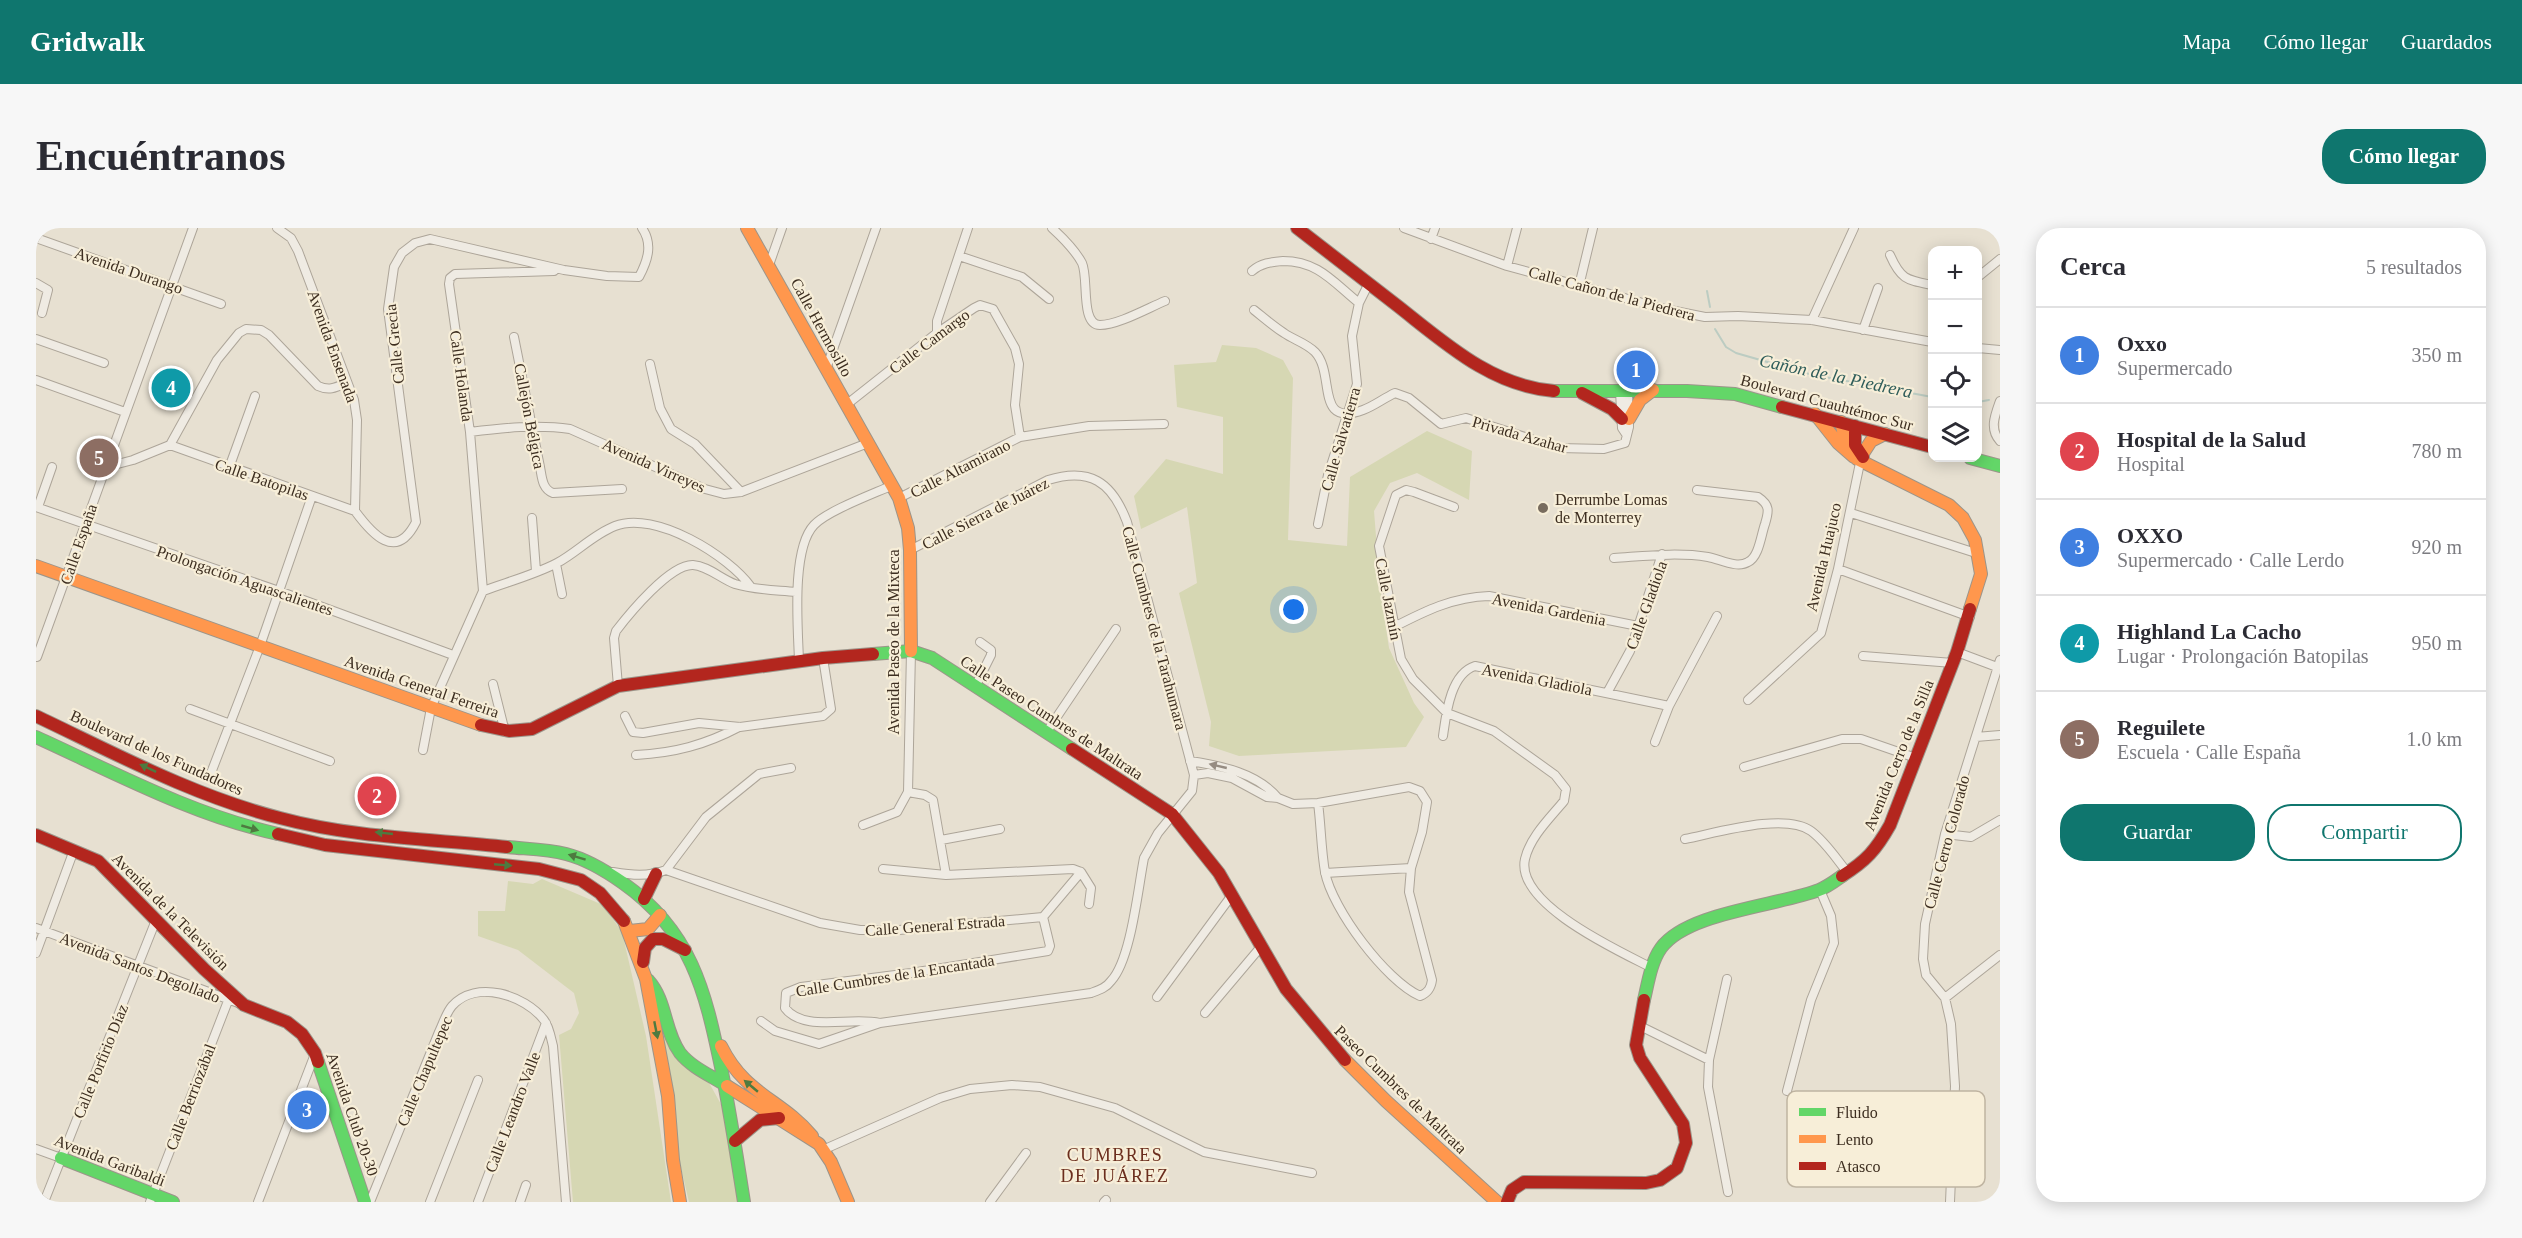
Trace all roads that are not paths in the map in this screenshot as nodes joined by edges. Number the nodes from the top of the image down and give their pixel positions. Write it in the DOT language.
graph roads {
  1 [pos="193,228"];
  2 [pos="277,228"];
  3 [pos="642,228"];
  4 [pos="747,228"];
  5 [pos="782,228"];
  6 [pos="876,228"];
  7 [pos="968,228"];
  8 [pos="1052,228"];
  9 [pos="1297,228"];
  10 [pos="1404,228"];
  11 [pos="1435,228"];
  12 [pos="1517,228"];
  13 [pos="1593,228"];
  14 [pos="1854,228"];
  15 [pos="36,238"];
  16 [pos="1431,239"];
  17 [pos="1890,255"];
  18 [pos="959,256"];
  19 [pos="2000,259"];
  20 [pos="769,265"];
  21 [pos="1507,266"];
  22 [pos="564,270"];
  23 [pos="1252,271"];
  24 [pos="1982,273"];
  25 [pos="36,283"];
  26 [pos="1928,284"];
  27 [pos="172,285"];
  28 [pos="1368,285"];
  29 [pos="1579,286"];
  30 [pos="1878,288"];
  31 [pos="1049,299"];
  32 [pos="1165,301"];
  33 [pos="1359,303"];
  34 [pos="221,304"];
  35 [pos="1254,310"];
  36 [pos="42,313"];
  37 [pos="1812,320"];
  38 [pos="1863,330"];
  39 [pos="937,333"];
  40 [pos="514,337"];
  41 [pos="36,339"];
  42 [pos="1928,341"];
  43 [pos="1982,348"];
  44 [pos="2000,350"];
  45 [pos="104,363"];
  46 [pos="650,364"];
  47 [pos="826,369"];
  48 [pos="36,380"];
  49 [pos="346,383"];
  50 [pos="1653,390"];
  51 [pos="1624,391"];
  52 [pos="1580,392"];
  53 [pos="255,396"];
  54 [pos="2000,401"];
  55 [pos="846,405"];
  56 [pos="125,412"];
  57 [pos="1347,414"];
  58 [pos="1815,414"];
  59 [pos="1625,419"];
  60 [pos="1841,422"];
  61 [pos="1164,424"];
  62 [pos="1855,426"];
  63 [pos="531,428"];
  64 [pos="1997,429"];
  65 [pos="470,432"];
  66 [pos="1885,434"];
  67 [pos="1020,437"];
  68 [pos="2000,441"];
  69 [pos="868,443"];
  70 [pos="170,445"];
  71 [pos="1928,446"];
  72 [pos="1861,460"];
  73 [pos="1982,461"];
  74 [pos="2000,466"];
  75 [pos="52,467"];
  76 [pos="106,467"];
  77 [pos="229,468"];
  78 [pos="1060,476"];
  79 [pos="892,485"];
  80 [pos="622,489"];
  81 [pos="1696,490"];
  82 [pos="741,492"];
  83 [pos="312,496"];
  84 [pos="899,498"];
  85 [pos="37,507"];
  86 [pos="1454,507"];
  87 [pos="355,511"];
  88 [pos="1851,513"];
  89 [pos="532,518"];
  90 [pos="1317,524"];
  91 [pos="85,525"];
  92 [pos="910,550"];
  93 [pos="1662,554"];
  94 [pos="1979,554"];
  95 [pos="1614,558"];
  96 [pos="556,564"];
  97 [pos="36,566"];
  98 [pos="1838,569"];
  99 [pos="536,571"];
  100 [pos="67,577"];
  101 [pos="752,587"];
  102 [pos="279,591"];
  103 [pos="483,591"];
  104 [pos="796,592"];
  105 [pos="562,594"];
  106 [pos="1717,616"];
  107 [pos="1970,617"];
  108 [pos="1638,626"];
  109 [pos="1394,627"];
  110 [pos="1116,629"];
  111 [pos="980,642"];
  112 [pos="260,646"];
  113 [pos="911,651"];
  114 [pos="453,655"];
  115 [pos="1863,656"];
  116 [pos="37,657"];
  117 [pos="823,658"];
  118 [pos="1955,658"];
  119 [pos="799,661"];
  120 [pos="1998,664"];
  121 [pos="493,684"];
  122 [pos="618,686"];
  123 [pos="975,687"];
  124 [pos="1607,693"];
  125 [pos="1748,700"];
  126 [pos="1669,706"];
  127 [pos="431,708"];
  128 [pos="190,709"];
  129 [pos="1447,713"];
  130 [pos="36,716"];
  131 [pos="625,716"];
  132 [pos="231,724"];
  133 [pos="740,727"];
  134 [pos="504,732"];
  135 [pos="1046,733"];
  136 [pos="2000,735"];
  137 [pos="36,736"];
  138 [pos="1443,736"];
  139 [pos="1976,737"];
  140 [pos="1655,742"];
  141 [pos="423,750"];
  142 [pos="636,755"];
  143 [pos="1916,758"];
  144 [pos="330,761"];
  145 [pos="1190,761"];
  146 [pos="1744,767"];
  147 [pos="791,768"];
  148 [pos="211,773"];
  149 [pos="1194,775"];
  150 [pos="908,792"];
  151 [pos="201,793"];
  152 [pos="1278,798"];
  153 [pos="1318,803"];
  154 [pos="195,809"];
  155 [pos="1172,814"];
  156 [pos="2000,820"];
  157 [pos="863,825"];
  158 [pos="1000,829"];
  159 [pos="1945,834"];
  160 [pos="36,835"];
  161 [pos="1684,838"];
  162 [pos="941,840"];
  163 [pos="74,850"];
  164 [pos="883,868"];
  165 [pos="1411,868"];
  166 [pos="606,870"];
  167 [pos="1079,871"];
  168 [pos="661,872"];
  169 [pos="1325,873"];
  170 [pos="1848,873"];
  171 [pos="946,875"];
  172 [pos="1820,890"];
  173 [pos="1232,895"];
  174 [pos="644,899"];
  175 [pos="1089,904"];
  176 [pos="660,915"];
  177 [pos="1043,917"];
  178 [pos="156,920"];
  179 [pos="40,929"];
  180 [pos="630,931"];
  181 [pos="1259,949"];
  182 [pos="685,950"];
  183 [pos="36,953"];
  184 [pos="2000,955"];
  185 [pos="642,966"];
  186 [pos="138,967"];
  187 [pos="1652,968"];
  188 [pos="646,979"];
  189 [pos="1727,979"];
  190 [pos="1158,997"];
  191 [pos="1945,998"];
  192 [pos="228,1001"];
  193 [pos="244,1005"];
  194 [pos="1205,1013"];
  195 [pos="761,1021"];
  196 [pos="546,1022"];
  197 [pos="880,1023"];
  198 [pos="1638,1025"];
  199 [pos="714,1034"];
  200 [pos="315,1053"];
  201 [pos="1708,1060"];
  202 [pos="478,1080"];
  203 [pos="727,1086"];
  204 [pos="1787,1091"];
  205 [pos="1955,1091"];
  206 [pos="779,1118"];
  207 [pos="812,1136"];
  208 [pos="735,1141"];
  209 [pos="36,1149"];
  210 [pos="825,1149"];
  211 [pos="1026,1153"];
  212 [pos="61,1158"];
  213 [pos="1312,1173"];
  214 [pos="526,1185"];
  215 [pos="1951,1187"];
  216 [pos="1728,1192"];
  217 [pos="152,1198"];
  218 [pos="44,1202"];
  219 [pos="173,1202"];
  220 [pos="258,1202"];
  221 [pos="365,1202"];
  222 [pos="370,1202"];
  223 [pos="430,1202"];
  224 [pos="478,1202"];
  225 [pos="520,1202"];
  226 [pos="566,1202"];
  227 [pos="680,1202"];
  228 [pos="744,1202"];
  229 [pos="848,1202"];
  230 [pos="990,1202"];
  231 [pos="1497,1202"];
  232 [pos="1507,1202"];
  233 [pos="1950,1202"];
  1 -- 27 [label="street, Calle España"];
  2 -- 49 [label="street, Avenida Ensenada"];
  3 -- 22 [label="street"];
  4 -- 20 [label="main road, Calle Hermosillo"];
  5 -- 20 [label="street"];
  6 -- 47 [label="street"];
  7 -- 18 [label="street"];
  8 -- 32 [label="street"];
  9 -- 28 [label="main road, Boulevard Cuauhtémoc Sur"];
  10 -- 16 [label="street, Calle Cañon de la Piedrera"];
  11 -- 16 [label="street"];
  12 -- 21 [label="street"];
  13 -- 29 [label="street"];
  14 -- 37 [label="street"];
  15 -- 27 [label="street, Avenida Durango"];
  16 -- 21 [label="street, Calle Cañon de la Piedrera"];
  17 -- 26 [label="street"];
  18 -- 31 [label="street"];
  18 -- 39 [label="street"];
  19 -- 24 [label="street"];
  20 -- 47 [label="main road, Calle Hermosillo"];
  21 -- 29 [label="street, Calle Cañon de la Piedrera"];
  22 -- 65 [label="street, Calle Holanda"];
  22 -- 87 [label="street, Calle Grecia"];
  23 -- 33 [label="street"];
  25 -- 36 [label="street"];
  27 -- 34 [label="street, Avenida Durango"];
  27 -- 56 [label="street, Calle España"];
  28 -- 33 [label="street, Calle Salvatierra"];
  28 -- 52 [label="main road, Boulevard Cuauhtémoc Sur"];
  29 -- 37 [label="street, Calle Cañon de la Piedrera"];
  30 -- 38 [label="street"];
  33 -- 57 [label="street, Calle Salvatierra"];
  35 -- 57 [label="street"];
  37 -- 38 [label="street, Calle Cañon de la Piedrera"];
  38 -- 42 [label="street, Calle Cañon de la Piedrera"];
  39 -- 55 [label="street, Calle Camargo"];
  39 -- 67 [label="street, Calle Camargo"];
  40 -- 63 [label="street, Callejón Bélgica"];
  41 -- 45 [label="street"];
  43 -- 44 [label="street"];
  46 -- 82 [label="street"];
  47 -- 55 [label="main road, Calle Hermosillo"];
  48 -- 56 [label="street"];
  49 -- 70 [label="street"];
  49 -- 87 [label="street, Avenida Ensenada"];
  50 -- 51 [label="main road, Boulevard Cuauhtémoc Sur"];
  50 -- 58 [label="main road, Boulevard Cuauhtémoc Sur"];
  50 -- 59 [label="main road"];
  51 -- 52 [label="main road, Boulevard Cuauhtémoc Sur"];
  51 -- 59 [label="street, Privada Azahar"];
  52 -- 59 [label="main road"];
  53 -- 77 [label="street"];
  54 -- 64 [label="street"];
  55 -- 69 [label="main road, Calle Hermosillo"];
  56 -- 76 [label="street, Calle España"];
  57 -- 59 [label="street, Privada Azahar"];
  57 -- 90 [label="street, Calle Salvatierra"];
  58 -- 60 [label="main road, Boulevard Cuauhtémoc Sur"];
  58 -- 72 [label="main road, Avenida Cerro de la Silla"];
  60 -- 62 [label="main road, Boulevard Cuauhtémoc Sur"];
  60 -- 72 [label="main road"];
  61 -- 67 [label="street, Calle Altamirano"];
  62 -- 66 [label="main road, Boulevard Cuauhtémoc Sur"];
  62 -- 72 [label="main road, Avenida Huajuco"];
  63 -- 65 [label="street, Avenida Virreyes"];
  63 -- 80 [label="street, Callejón Bélgica"];
  63 -- 82 [label="street, Avenida Virreyes"];
  64 -- 68 [label="street"];
  65 -- 103 [label="street, Calle Holanda"];
  66 -- 71 [label="main road, Boulevard Cuauhtémoc Sur"];
  66 -- 72 [label="main road"];
  67 -- 84 [label="street, Calle Altamirano"];
  69 -- 79 [label="main road, Avenida Paseo de la Mixteca"];
  69 -- 82 [label="street, Avenida Virreyes"];
  70 -- 76 [label="street"];
  70 -- 77 [label="street, Calle Batopilas"];
  72 -- 88 [label="street, Avenida Huajuco"];
  72 -- 94 [label="main road, Avenida Cerro de la Silla"];
  73 -- 74 [label="main road"];
  75 -- 85 [label="street"];
  76 -- 91 [label="street, Calle España"];
  77 -- 83 [label="street, Calle Batopilas"];
  78 -- 92 [label="street, Calle Sierra de Juárez"];
  78 -- 145 [label="street, Calle Cumbres de la Tarahumara"];
  79 -- 84 [label="main road, Avenida Paseo de la Mixteca"];
  79 -- 104 [label="street, Calle Altamirano"];
  81 -- 93 [label="street, Calle Gladiola"];
  83 -- 87 [label="street, Calle Batopilas"];
  83 -- 102 [label="street"];
  84 -- 92 [label="main road, Avenida Paseo de la Mixteca"];
  85 -- 91 [label="street, Prolongación Aguascalientes"];
  86 -- 109 [label="street, Calle Jazmín"];
  88 -- 94 [label="street"];
  88 -- 98 [label="street, Avenida Huajuco"];
  89 -- 99 [label="street"];
  91 -- 100 [label="street, Calle España"];
  91 -- 102 [label="street, Prolongación Aguascalientes"];
  92 -- 113 [label="main road, Avenida Paseo de la Mixteca"];
  93 -- 95 [label="street"];
  93 -- 108 [label="street, Calle Gladiola"];
  94 -- 107 [label="main road, Avenida Cerro de la Silla"];
  96 -- 99 [label="street"];
  96 -- 101 [label="street"];
  96 -- 105 [label="street"];
  97 -- 100 [label="main road, Avenida General Ferreira"];
  98 -- 107 [label="street"];
  98 -- 125 [label="street, Avenida Huajuco"];
  99 -- 103 [label="street"];
  100 -- 112 [label="main road, Avenida General Ferreira"];
  100 -- 116 [label="street, Calle España"];
  101 -- 104 [label="street"];
  101 -- 122 [label="street"];
  102 -- 112 [label="street"];
  102 -- 114 [label="street, Prolongación Aguascalientes"];
  103 -- 114 [label="street"];
  104 -- 119 [label="street, Calle Altamirano"];
  106 -- 126 [label="street"];
  107 -- 118 [label="main road, Avenida Cerro de la Silla"];
  108 -- 109 [label="street, Avenida Gardenia"];
  108 -- 124 [label="street, Calle Gladiola"];
  109 -- 129 [label="street, Calle Jazmín"];
  110 -- 135 [label="street"];
  111 -- 123 [label="street"];
  112 -- 127 [label="main road, Avenida General Ferreira"];
  112 -- 132 [label="street"];
  113 -- 117 [label="main road, Avenida General Ferreira"];
  113 -- 123 [label="main road, Calle Paseo Cumbres de Maltrata"];
  113 -- 150 [label="street, Avenida Paseo de la Mixteca"];
  114 -- 127 [label="street"];
  115 -- 118 [label="street"];
  117 -- 119 [label="main road, Avenida General Ferreira"];
  117 -- 133 [label="street"];
  118 -- 120 [label="street"];
  118 -- 143 [label="main road, Avenida Cerro de la Silla"];
  119 -- 122 [label="main road, Avenida General Ferreira"];
  120 -- 139 [label="street, Calle Cerro Colorado"];
  121 -- 134 [label="street"];
  122 -- 134 [label="main road, Avenida General Ferreira"];
  123 -- 135 [label="main road, Calle Paseo Cumbres de Maltrata"];
  124 -- 126 [label="street"];
  124 -- 129 [label="street, Avenida Gladiola"];
  126 -- 140 [label="street"];
  127 -- 134 [label="main road, Avenida General Ferreira"];
  127 -- 141 [label="street"];
  128 -- 132 [label="street"];
  129 -- 138 [label="street, Avenida Gladiola"];
  129 -- 187 [label="street"];
  151 -- 130 [label="main road, Boulevard de los Fundadores, one-way"];
  131 -- 133 [label="street"];
  132 -- 144 [label="street"];
  132 -- 148 [label="street"];
  133 -- 142 [label="street"];
  135 -- 155 [label="main road, Calle Paseo Cumbres de Maltrata"];
  136 -- 139 [label="street"];
  137 -- 154 [label="main road"];
  139 -- 159 [label="street, Calle Cerro Colorado"];
  143 -- 146 [label="street"];
  143 -- 170 [label="main road, Avenida Cerro de la Silla"];
  145 -- 149 [label="street, Calle Cumbres de la Tarahumara"];
  152 -- 145 [label="street, one-way"];
  147 -- 168 [label="street"];
  149 -- 152 [label="street"];
  149 -- 155 [label="street"];
  150 -- 157 [label="street"];
  150 -- 162 [label="street"];
  151 -- 154 [label="main road"];
  166 -- 151 [label="main road, Boulevard de los Fundadores, one-way"];
  152 -- 153 [label="street"];
  153 -- 165 [label="street"];
  153 -- 169 [label="street"];
  154 -- 180 [label="main road, one-way"];
  155 -- 173 [label="main road, Paseo Cumbres de Maltrata"];
  155 -- 197 [label="street, Calle Cumbres de la Encantada"];
  156 -- 159 [label="street"];
  158 -- 162 [label="street"];
  159 -- 191 [label="street, Calle Cerro Colorado"];
  160 -- 163 [label="main road, Avenida de la Televisión"];
  161 -- 170 [label="street"];
  162 -- 171 [label="street"];
  163 -- 178 [label="main road, Avenida de la Televisión"];
  163 -- 179 [label="street"];
  164 -- 171 [label="street"];
  165 -- 169 [label="street"];
  165 -- 169 [label="street"];
  166 -- 168 [label="street, Calle General Estrada"];
  166 -- 174 [label="main road, Boulevard de los Fundadores"];
  167 -- 171 [label="street"];
  167 -- 175 [label="street"];
  167 -- 177 [label="street"];
  168 -- 174 [label="main road"];
  168 -- 177 [label="street, Calle General Estrada"];
  170 -- 172 [label="main road, Avenida Cerro de la Silla"];
  172 -- 187 [label="main road, Avenida Cerro de la Silla"];
  172 -- 204 [label="street"];
  173 -- 181 [label="main road, Paseo Cumbres de Maltrata"];
  173 -- 190 [label="street"];
  174 -- 176 [label="main road, Boulevard de los Fundadores"];
  176 -- 180 [label="main road"];
  176 -- 182 [label="main road, Boulevard de los Fundadores"];
  177 -- 197 [label="street, Calle Cumbres de la Encantada"];
  178 -- 186 [label="street, Calle Porfirio Díaz"];
  178 -- 193 [label="main road, Avenida de la Televisión"];
  179 -- 183 [label="street"];
  179 -- 186 [label="street, Avenida Santos Degollado"];
  180 -- 185 [label="main road"];
  181 -- 194 [label="street"];
  181 -- 231 [label="main road, Paseo Cumbres de Maltrata"];
  182 -- 185 [label="main road"];
  182 -- 199 [label="main road, Boulevard de los Fundadores"];
  184 -- 191 [label="street"];
  185 -- 188 [label="main road"];
  186 -- 192 [label="street, Avenida Santos Degollado"];
  186 -- 212 [label="street, Calle Porfirio Díaz"];
  187 -- 198 [label="main road, Avenida Cerro de la Silla"];
  188 -- 203 [label="main road"];
  188 -- 227 [label="main road, one-way"];
  189 -- 201 [label="street"];
  191 -- 205 [label="street, Calle Cerro Colorado"];
  192 -- 193 [label="street, Avenida Santos Degollado"];
  192 -- 217 [label="street, Calle Berriozábal"];
  193 -- 200 [label="main road, Avenida Club 20-30"];
  195 -- 197 [label="street, Calle Cumbres de la Encantada"];
  196 -- 222 [label="street, Calle Chapultepec"];
  196 -- 224 [label="street, Calle Leandro Valle"];
  196 -- 226 [label="street"];
  198 -- 201 [label="street"];
  198 -- 232 [label="main road, Avenida Cerro de la Silla"];
  199 -- 203 [label="main road, Boulevard de los Fundadores"];
  207 -- 199 [label="main road, one-way"];
  200 -- 220 [label="street"];
  200 -- 221 [label="main road, Avenida Club 20-30"];
  201 -- 216 [label="street"];
  202 -- 223 [label="street"];
  203 -- 206 [label="main road"];
  203 -- 208 [label="main road, Boulevard de los Fundadores"];
  206 -- 207 [label="main road"];
  206 -- 208 [label="main road"];
  207 -- 210 [label="main road"];
  208 -- 228 [label="main road, Boulevard de los Fundadores"];
  209 -- 212 [label="street, Avenida Garibaldi"];
  210 -- 213 [label="street"];
  210 -- 229 [label="main road"];
  211 -- 230 [label="street"];
  212 -- 217 [label="main road, Avenida Garibaldi"];
  212 -- 218 [label="street, Calle Porfirio Díaz"];
  214 -- 225 [label="street"];
  215 -- 233 [label="street, Calle Cerro Colorado"];
  217 -- 219 [label="main road, Avenida Garibaldi"];
}
